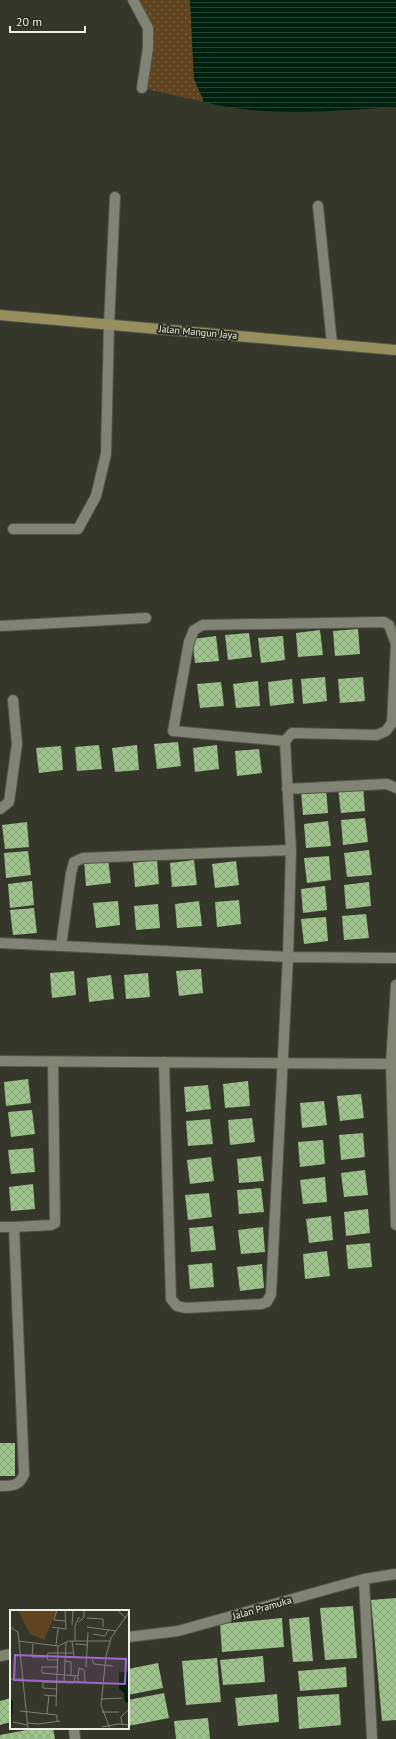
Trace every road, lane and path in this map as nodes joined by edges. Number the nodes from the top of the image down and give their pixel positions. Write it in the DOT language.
graph roads {
  1 [pos="133,0"];
  2 [pos="142,88"];
  3 [pos="115,197"];
  4 [pos="318,206"];
  5 [pos="0,315"];
  6 [pos="109,325"];
  7 [pos="332,344"];
  8 [pos="396,350"];
  9 [pos="13,529"];
  10 [pos="146,618"];
  11 [pos="0,626"];
  12 [pos="13,700"];
  13 [pos="285,741"];
  14 [pos="396,788"];
  15 [pos="287,789"];
  16 [pos="0,809"];
  17 [pos="291,850"];
  18 [pos="0,943"];
  19 [pos="61,946"];
  20 [pos="288,956"];
  21 [pos="396,958"];
  22 [pos="396,985"];
  23 [pos="0,1061"];
  24 [pos="54,1062"];
  25 [pos="164,1062"];
  26 [pos="282,1064"];
  27 [pos="394,1064"];
  28 [pos="396,1225"];
  29 [pos="0,1227"];
  30 [pos="14,1227"];
  31 [pos="0,1486"];
  32 [pos="396,1574"];
  33 [pos="364,1579"];
  34 [pos="129,1637"];
  35 [pos="10,1654"];
  36 [pos="0,1656"];
  37 [pos="74,1729"];
  38 [pos="75,1739"];
  39 [pos="372,1739"];
  1 -- 2 [label="street"];
  3 -- 6 [label="street"];
  4 -- 7 [label="street"];
  5 -- 6 [label="street, Jalan Mangun Jaya"];
  6 -- 7 [label="street, Jalan Mangun Jaya"];
  6 -- 9 [label="street"];
  7 -- 8 [label="street, Jalan Mangun Jaya"];
  10 -- 11 [label="street"];
  12 -- 16 [label="street"];
  13 -- 13 [label="street"];
  13 -- 15 [label="street"];
  14 -- 15 [label="street"];
  15 -- 17 [label="street"];
  17 -- 19 [label="street"];
  17 -- 20 [label="street"];
  18 -- 19 [label="street"];
  19 -- 20 [label="street"];
  20 -- 21 [label="street"];
  20 -- 26 [label="street"];
  22 -- 27 [label="street"];
  23 -- 24 [label="street"];
  24 -- 25 [label="street"];
  24 -- 30 [label="street"];
  25 -- 26 [label="street"];
  25 -- 26 [label="street"];
  26 -- 27 [label="street"];
  27 -- 28 [label="street"];
  29 -- 30 [label="street"];
  30 -- 31 [label="street"];
  32 -- 33 [label="street, Jalan Pramuka"];
  33 -- 34 [label="street, Jalan Pramuka"];
  33 -- 39 [label="street"];
  35 -- 36 [label="street"];
  37 -- 38 [label="street"];
}
